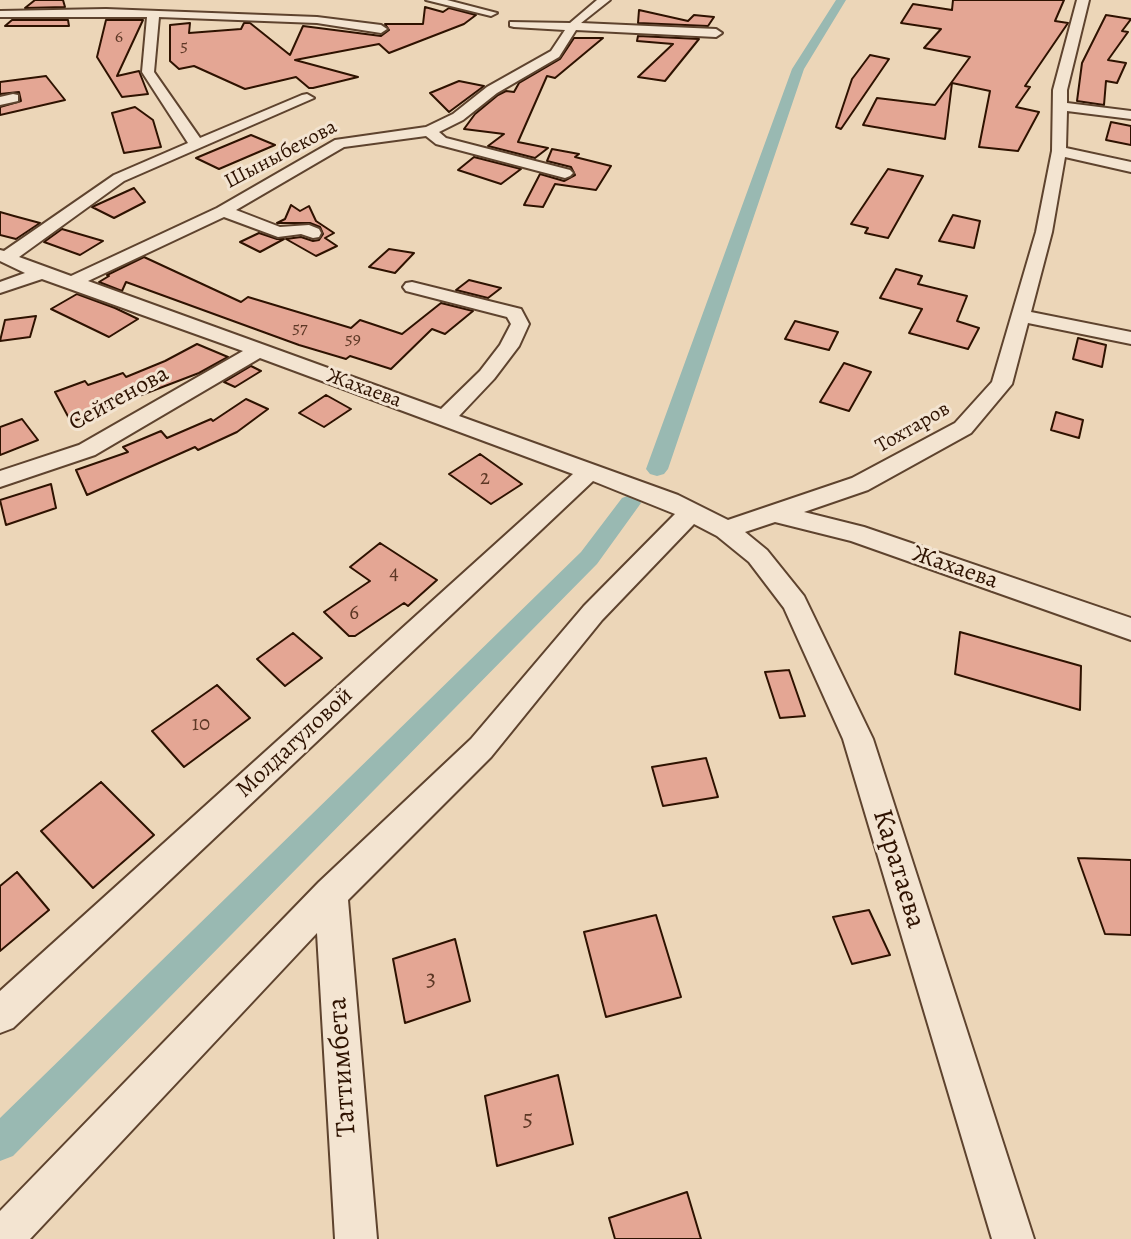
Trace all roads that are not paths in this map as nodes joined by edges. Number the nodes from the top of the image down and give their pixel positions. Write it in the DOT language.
graph roads {
  1 [pos="604,0"];
  2 [pos="1083,0"];
  3 [pos="439,1"];
  4 [pos="491,13"];
  5 [pos="0,14"];
  6 [pos="153,15"];
  7 [pos="513,24"];
  8 [pos="574,26"];
  9 [pos="381,29"];
  10 [pos="716,33"];
  11 [pos="307,98"];
  12 [pos="1060,106"];
  13 [pos="1131,115"];
  14 [pos="429,131"];
  15 [pos="197,145"];
  16 [pos="1059,151"];
  17 [pos="1131,167"];
  18 [pos="565,173"];
  19 [pos="223,211"];
  20 [pos="313,233"];
  21 [pos="4,256"];
  22 [pos="41,272"];
  23 [pos="73,282"];
  24 [pos="412,286"];
  25 [pos="0,288"];
  26 [pos="1023,316"];
  27 [pos="1131,338"];
  28 [pos="257,351"];
  29 [pos="444,418"];
  30 [pos="596,472"];
  31 [pos="0,479"];
  32 [pos="680,507"];
  33 [pos="778,514"];
  34 [pos="726,530"];
  35 [pos="1131,629"];
  36 [pos="331,894"];
  37 [pos="0,1015"];
  38 [pos="2,1239"];
  39 [pos="356,1239"];
  40 [pos="1013,1239"];
  1 -- 8 [label="street, Шыныбекова"];
  2 -- 12 [label="street, Тохтаров"];
  3 -- 4 [label="street"];
  5 -- 6 [label="street"];
  6 -- 9 [label="street"];
  6 -- 15 [label="street"];
  7 -- 8 [label="street"];
  8 -- 10 [label="street"];
  8 -- 14 [label="street, Шыныбекова"];
  11 -- 15 [label="street"];
  12 -- 13 [label="street"];
  12 -- 16 [label="street, Тохтаров"];
  14 -- 18 [label="street"];
  14 -- 19 [label="street, Шыныбекова"];
  15 -- 21 [label="street"];
  16 -- 17 [label="street"];
  16 -- 26 [label="street, Тохтаров"];
  19 -- 20 [label="street"];
  19 -- 23 [label="street, Шыныбекова"];
  21 -- 22 [label="street, Жахаева"];
  22 -- 23 [label="street, Жахаева"];
  22 -- 25 [label="street"];
  23 -- 28 [label="street, Жахаева"];
  24 -- 29 [label="street"];
  26 -- 27 [label="street"];
  26 -- 33 [label="street, Тохтаров"];
  28 -- 29 [label="street, Жахаева"];
  28 -- 31 [label="street, Сейтенова"];
  29 -- 30 [label="street, Жахаева"];
  30 -- 32 [label="street, Жахаева"];
  30 -- 37 [label="street, Молдагуловой"];
  32 -- 34 [label="street, Жахаева"];
  32 -- 36 [label="street"];
  33 -- 34 [label="street, Тохтаров"];
  33 -- 35 [label="street, Жахаева"];
  34 -- 40 [label="street, Каратаева"];
  36 -- 38 [label="street"];
  36 -- 39 [label="street, Таттимбета"];
}
